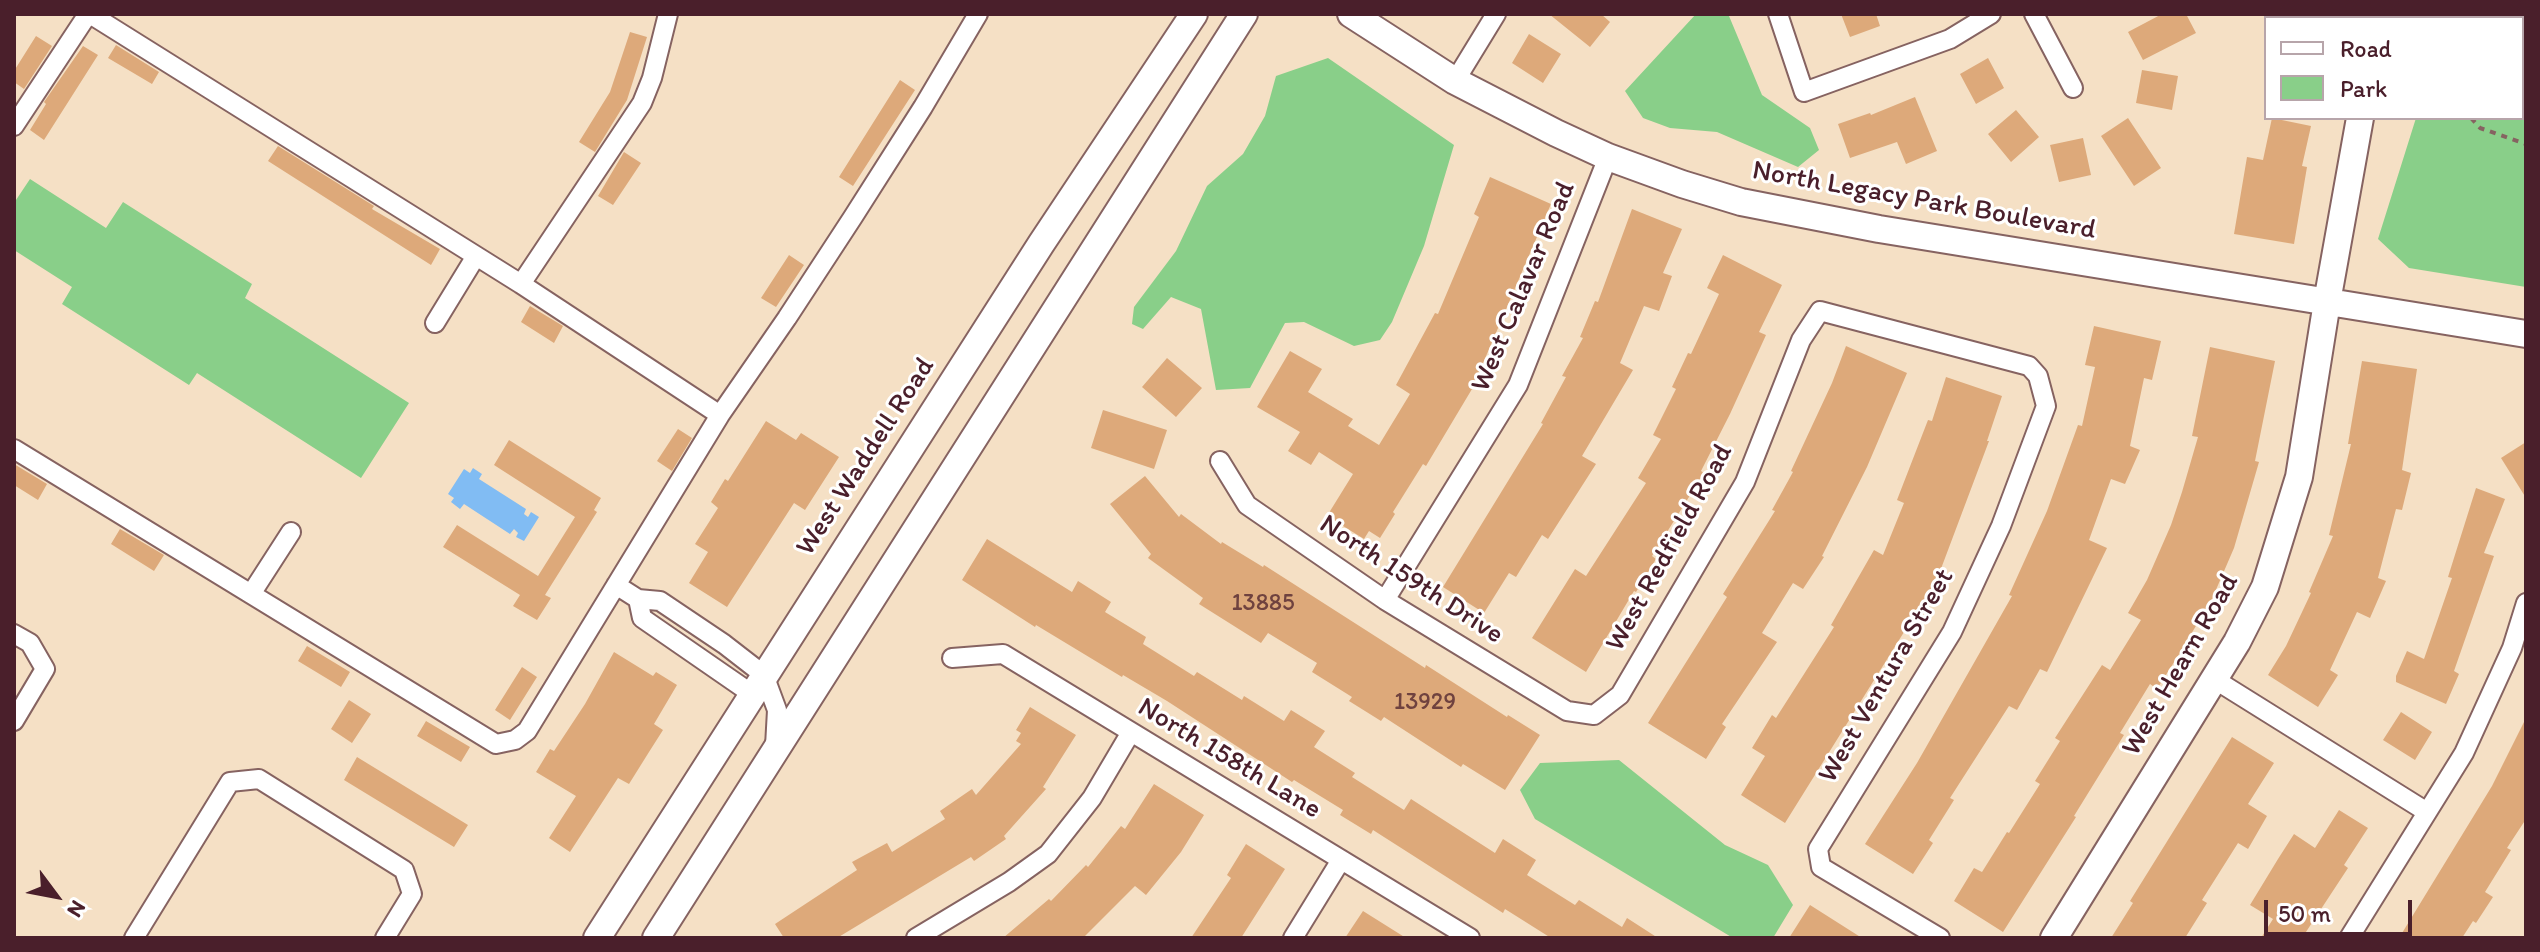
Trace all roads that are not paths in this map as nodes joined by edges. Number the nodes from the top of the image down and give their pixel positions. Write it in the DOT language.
graph roads {
  1 [pos="89,14"];
  2 [pos="668,14"];
  3 [pos="978,14"];
  4 [pos="1194,14"];
  5 [pos="1244,14"];
  6 [pos="1351,14"];
  7 [pos="1496,14"];
  8 [pos="1778,14"];
  9 [pos="1991,14"];
  10 [pos="2034,14"];
  11 [pos="1455,81"];
  12 [pos="2073,88"];
  13 [pos="2360,120"];
  14 [pos="14,126"];
  15 [pos="1608,157"];
  16 [pos="476,256"];
  17 [pos="521,284"];
  18 [pos="2327,302"];
  19 [pos="1820,311"];
  20 [pos="435,323"];
  21 [pos="2526,334"];
  22 [pos="720,415"];
  23 [pos="14,449"];
  24 [pos="1220,461"];
  25 [pos="291,532"];
  26 [pos="616,585"];
  27 [pos="251,594"];
  28 [pos="1385,600"];
  29 [pos="2526,603"];
  30 [pos="14,634"];
  31 [pos="952,658"];
  32 [pos="2214,679"];
  33 [pos="758,684"];
  34 [pos="1594,715"];
  35 [pos="14,721"];
  36 [pos="1131,732"];
  37 [pos="775,750"];
  38 [pos="2427,812"];
  39 [pos="1341,860"];
  40 [pos="134,938"];
  41 [pos="385,938"];
  42 [pos="597,938"];
  43 [pos="656,938"];
  44 [pos="916,938"];
  45 [pos="1293,938"];
  46 [pos="1470,938"];
  47 [pos="1940,938"];
  48 [pos="2054,938"];
  49 [pos="2349,938"];
  1 -- 14 [label="street"];
  1 -- 16 [label="street"];
  2 -- 17 [label="street"];
  3 -- 22 [label="street"];
  4 -- 33 [label="main road, West Waddell Road"];
  5 -- 37 [label="main road"];
  6 -- 11 [label="main road, North Legacy Park Boulevard"];
  7 -- 11 [label="street"];
  8 -- 9 [label="street"];
  10 -- 12 [label="street"];
  11 -- 15 [label="main road, North Legacy Park Boulevard"];
  13 -- 18 [label="main road, West Hearn Road"];
  15 -- 18 [label="main road, North Legacy Park Boulevard"];
  15 -- 28 [label="street, West Calavar Road"];
  16 -- 17 [label="street"];
  16 -- 20 [label="street"];
  17 -- 22 [label="street"];
  18 -- 21 [label="main road, North Legacy Park Boulevard"];
  18 -- 32 [label="main road, West Hearn Road"];
  19 -- 34 [label="street, West Redfield Road"];
  19 -- 47 [label="street, West Ventura Street"];
  22 -- 26 [label="street"];
  23 -- 27 [label="street"];
  24 -- 28 [label="street, North 159th Drive"];
  25 -- 27 [label="street"];
  26 -- 27 [label="street"];
  26 -- 33 [label="street"];
  28 -- 34 [label="street, North 159th Drive"];
  29 -- 38 [label="street"];
  30 -- 35 [label="street"];
  31 -- 36 [label="street, North 158th Lane"];
  32 -- 38 [label="street"];
  32 -- 48 [label="main road, West Hearn Road"];
  33 -- 37 [label="street"];
  33 -- 42 [label="main road, West Waddell Road"];
  36 -- 39 [label="street, North 158th Lane"];
  36 -- 44 [label="street"];
  37 -- 43 [label="main road"];
  38 -- 49 [label="street"];
  39 -- 45 [label="street"];
  39 -- 46 [label="street, North 158th Lane"];
  40 -- 41 [label="street"];
}
